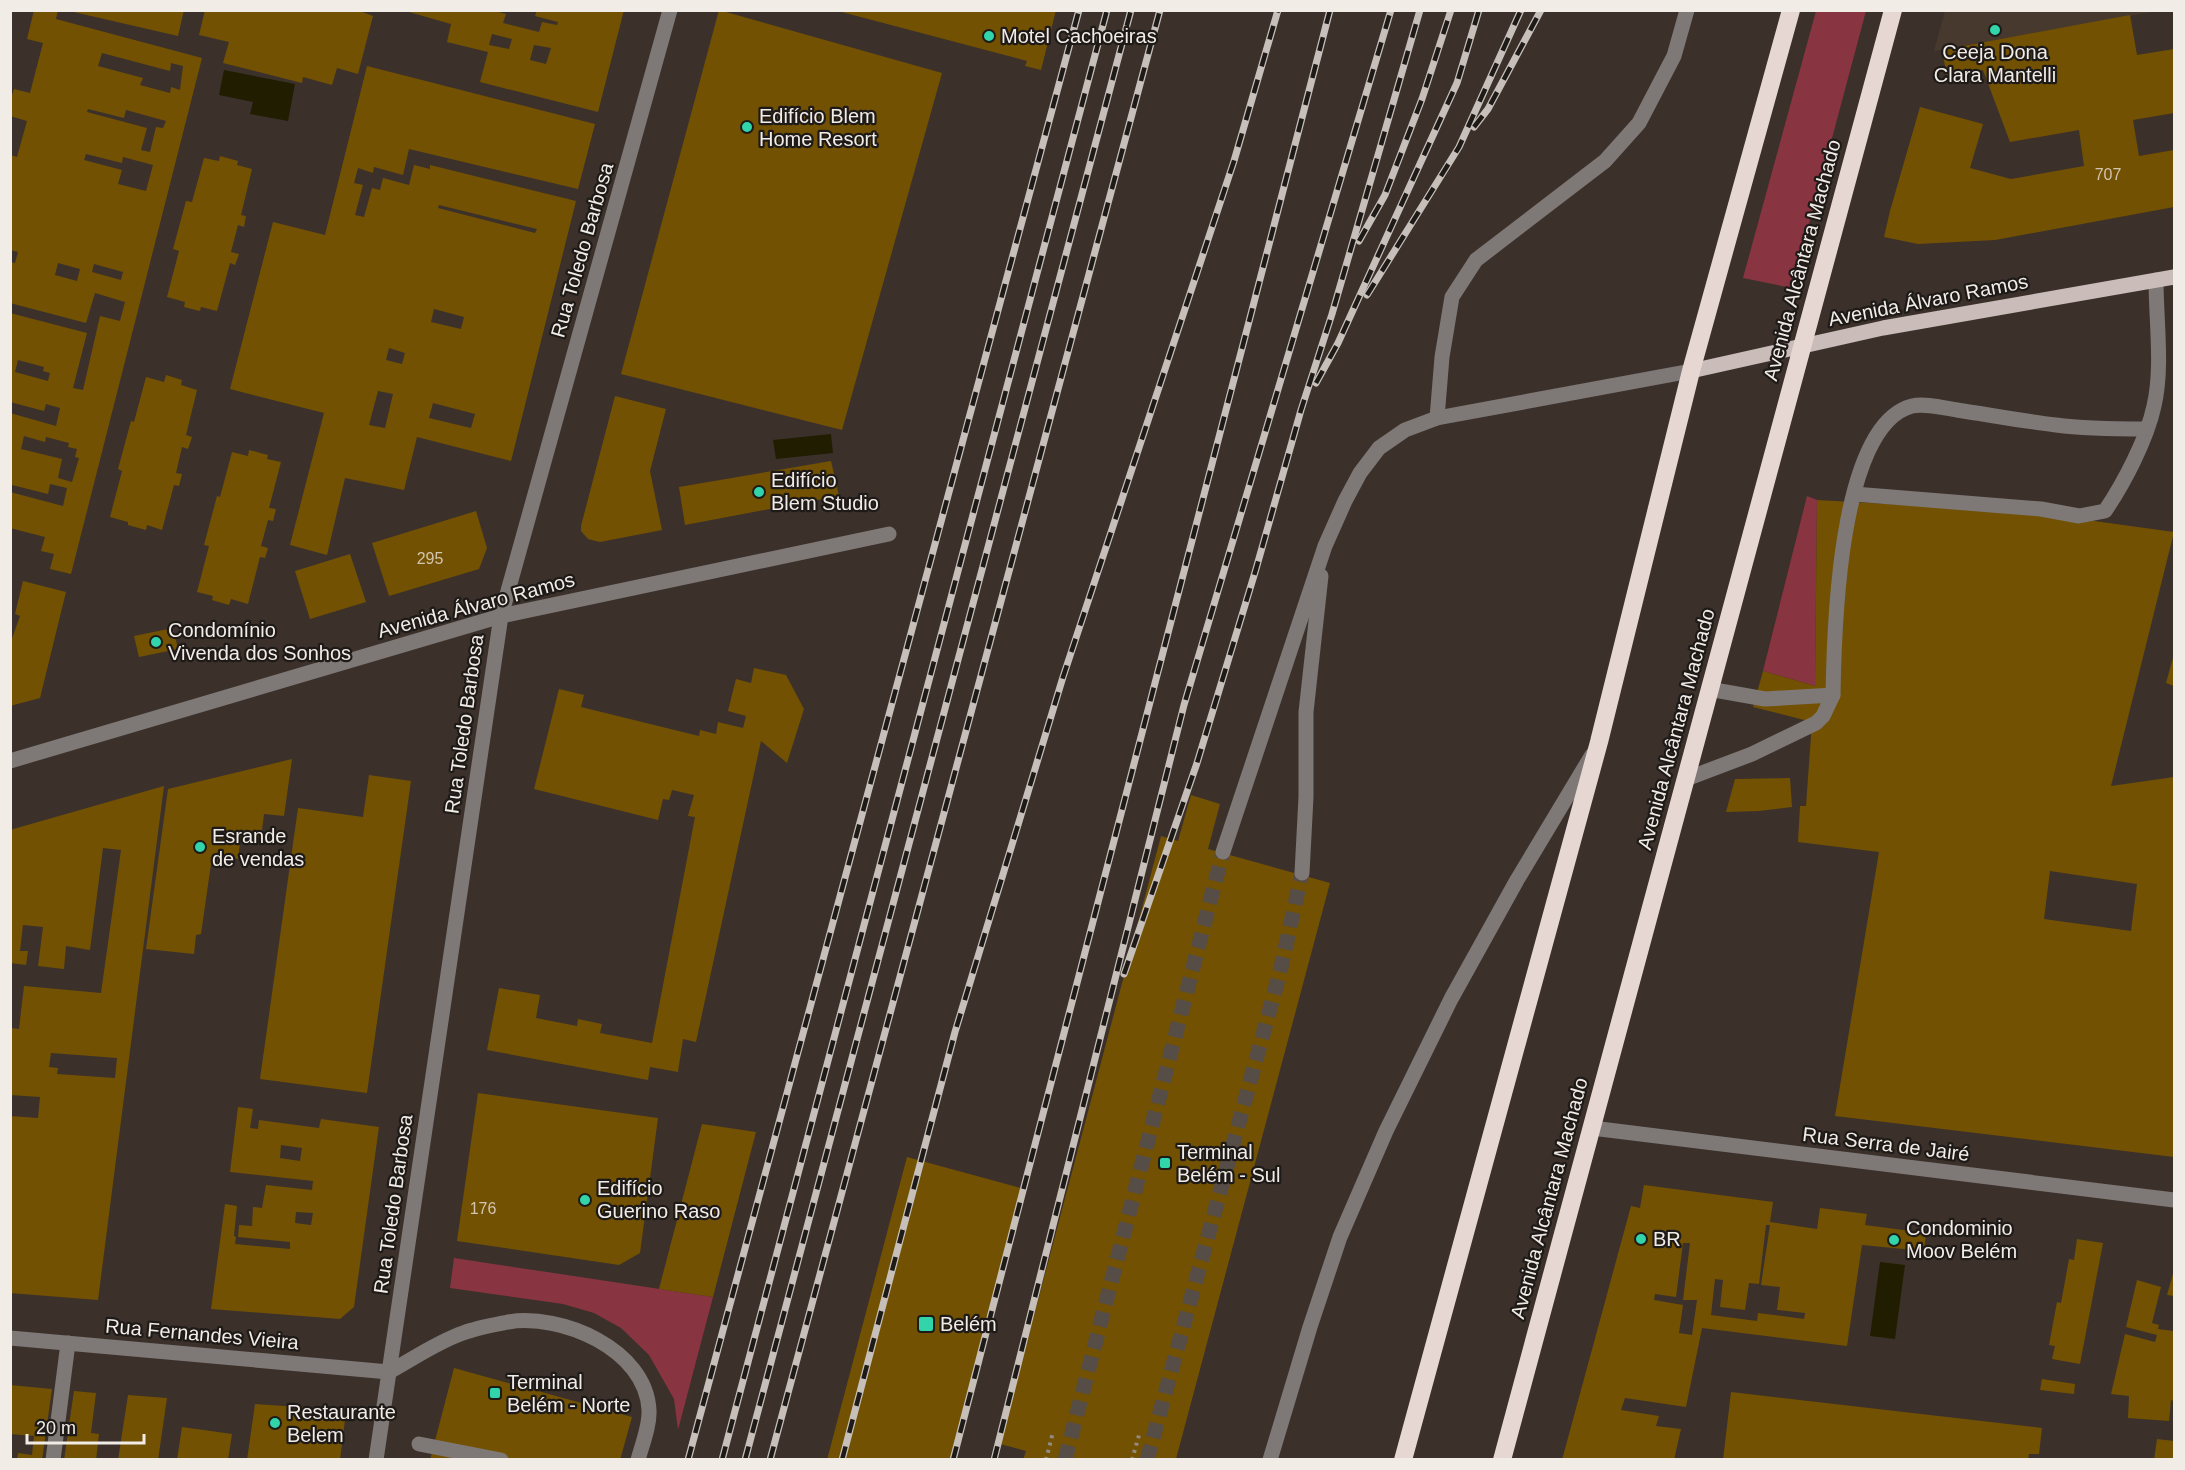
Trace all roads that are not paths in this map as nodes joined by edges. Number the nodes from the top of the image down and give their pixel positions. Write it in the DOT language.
graph roads {
  1 [pos="670,10"];
  2 [pos="1687,10"];
  3 [pos="1791,10"];
  4 [pos="1893,10"];
  5 [pos="2175,277"];
  6 [pos="2156,280"];
  7 [pos="1803,346"];
  8 [pos="1691,371"];
  9 [pos="1437,418"];
  10 [pos="2146,429"];
  11 [pos="1854,494"];
  12 [pos="889,534"];
  13 [pos="1325,546"];
  14 [pos="501,616"];
  15 [pos="1708,689"];
  16 [pos="1833,695"];
  17 [pos="1599,742"];
  18 [pos="10,761"];
  19 [pos="1686,779"];
  20 [pos="1223,852"];
  21 [pos="1302,873"];
  22 [pos="1592,1128"];
  23 [pos="2175,1200"];
  24 [pos="10,1338"];
  25 [pos="68,1343"];
  26 [pos="389,1372"];
  27 [pos="419,1444"];
  28 [pos="53,1460"];
  29 [pos="376,1460"];
  30 [pos="501,1460"];
  31 [pos="639,1460"];
  32 [pos="1270,1460"];
  33 [pos="1403,1460"];
  34 [pos="1502,1460"];
  1 -- 14 [label="street, Rua Toledo Barbosa"];
  2 -- 9 [label="street"];
  3 -- 8 [label="highway"];
  4 -- 7 [label="highway, Avenida Alcântara Machado"];
  5 -- 6 [label="main road, Avenida Álvaro Ramos"];
  6 -- 7 [label="main road, Avenida Álvaro Ramos"];
  6 -- 10 [label="street"];
  7 -- 8 [label="main road, Avenida Álvaro Ramos"];
  7 -- 15 [label="highway, Avenida Alcântara Machado"];
  8 -- 9 [label="street"];
  8 -- 17 [label="highway"];
  9 -- 13 [label="street"];
  10 -- 11 [label="street"];
  10 -- 11 [label="street"];
  11 -- 16 [label="street"];
  12 -- 14 [label="street, Avenida Álvaro Ramos"];
  13 -- 20 [label="street"];
  13 -- 21 [label="street"];
  14 -- 18 [label="street, Avenida Álvaro Ramos"];
  14 -- 26 [label="street, Rua Toledo Barbosa"];
  15 -- 16 [label="street"];
  15 -- 19 [label="highway, Avenida Alcântara Machado"];
  16 -- 19 [label="street"];
  17 -- 32 [label="street"];
  17 -- 33 [label="highway"];
  19 -- 22 [label="highway, Avenida Alcântara Machado"];
  22 -- 23 [label="street, Rua Serra de Jairé"];
  22 -- 34 [label="highway, Avenida Alcântara Machado"];
  24 -- 25 [label="street, Rua Fernandes Vieira"];
  25 -- 26 [label="street, Rua Fernandes Vieira"];
  25 -- 28 [label="street"];
  26 -- 29 [label="street, Rua Toledo Barbosa"];
  26 -- 31 [label="street"];
  27 -- 30 [label="street"];
}
